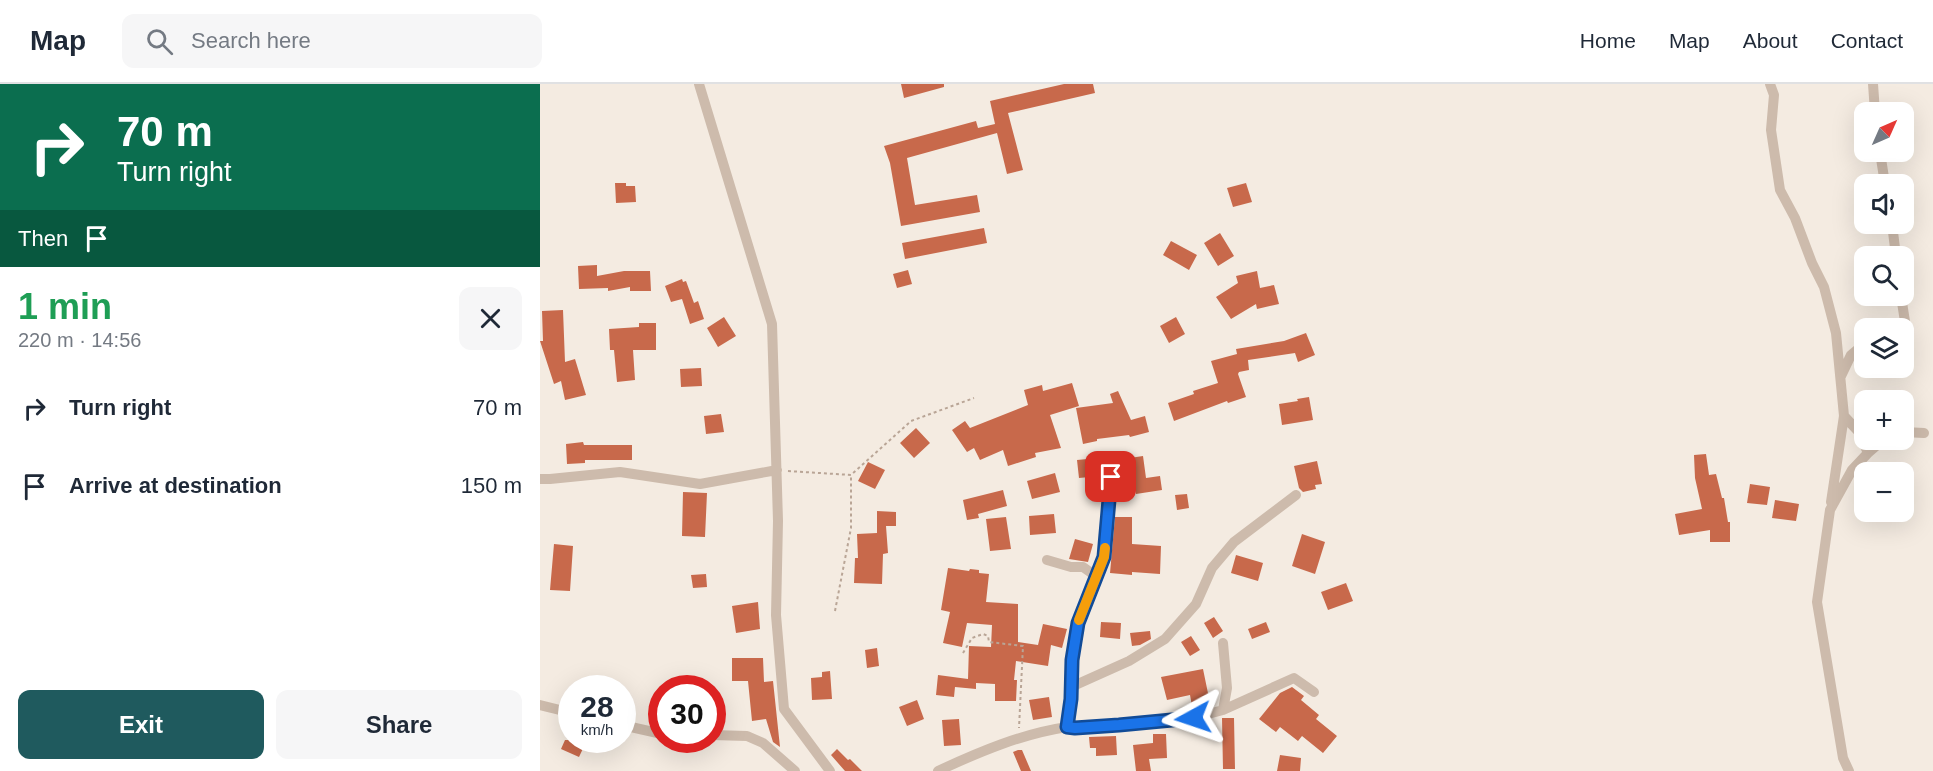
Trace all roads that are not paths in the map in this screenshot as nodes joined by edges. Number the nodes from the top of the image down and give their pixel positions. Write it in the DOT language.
graph roads {
  1 [pos="699,84"];
  2 [pos="1770,84"];
  3 [pos="1873,84"];
  4 [pos="1874,102"];
  5 [pos="1854,352"];
  6 [pos="1840,379"];
  7 [pos="1844,416"];
  8 [pos="1914,432"];
  9 [pos="1924,433"];
  10 [pos="1871,450"];
  11 [pos="1868,453"];
  12 [pos="777,470"];
  13 [pos="1111,477"];
  14 [pos="540,479"];
  15 [pos="1296,495"];
  16 [pos="1830,510"];
  17 [pos="1047,560"];
  18 [pos="1097,577"];
  19 [pos="1224,643"];
  20 [pos="1071,687"];
  21 [pos="1314,692"];
  22 [pos="540,705"];
  23 [pos="558,710"];
  24 [pos="1223,710"];
  25 [pos="1067,727"];
  26 [pos="726,735"];
  27 [pos="795,771"];
  28 [pos="830,771"];
  29 [pos="938,771"];
  30 [pos="1849,771"];
  1 -- 12 [label="street"];
  2 -- 6 [label="street"];
  3 -- 4 [label="street"];
  5 -- 6 [label="street"];
  6 -- 7 [label="street"];
  7 -- 11 [label="street"];
  7 -- 16 [label="street"];
  8 -- 9 [label="street"];
  10 -- 11 [label="street"];
  11 -- 16 [label="street"];
  12 -- 14 [label="street"];
  12 -- 28 [label="street"];
  13 -- 18 [label="street"];
  15 -- 20 [label="street"];
  16 -- 30 [label="street"];
  17 -- 18 [label="street"];
  18 -- 20 [label="street"];
  19 -- 24 [label="street"];
  20 -- 25 [label="street"];
  21 -- 24 [label="street"];
  22 -- 23 [label="street"];
  24 -- 25 [label="street"];
  25 -- 29 [label="street"];
  26 -- 27 [label="street"];
}
